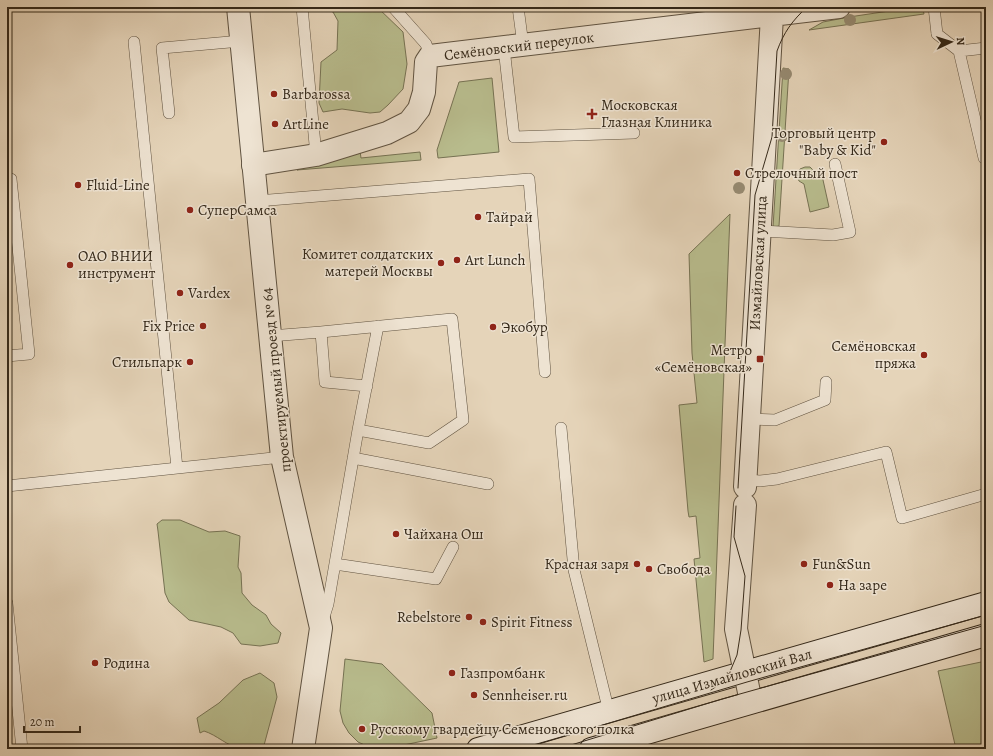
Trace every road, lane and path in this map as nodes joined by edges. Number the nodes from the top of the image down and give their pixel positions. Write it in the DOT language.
graph roads {
  1 [pos="238,7"];
  2 [pos="302,7"];
  3 [pos="393,7"];
  4 [pos="518,7"];
  5 [pos="839,7"];
  6 [pos="934,7"];
  7 [pos="772,16"];
  8 [pos="241,41"];
  9 [pos="134,42"];
  10 [pos="513,46"];
  11 [pos="986,48"];
  12 [pos="959,51"];
  13 [pos="430,56"];
  14 [pos="169,113"];
  15 [pos="634,133"];
  16 [pos="316,154"];
  17 [pos="986,158"];
  18 [pos="835,164"];
  19 [pos="253,165"];
  20 [pos="7,178"];
  21 [pos="257,201"];
  22 [pos="760,231"];
  23 [pos="378,326"];
  24 [pos="321,332"];
  25 [pos="270,336"];
  26 [pos="7,356"];
  27 [pos="545,372"];
  28 [pos="826,382"];
  29 [pos="367,386"];
  30 [pos="749,419"];
  31 [pos="561,428"];
  32 [pos="358,430"];
  33 [pos="282,457"];
  34 [pos="353,458"];
  35 [pos="177,468"];
  36 [pos="488,484"];
  37 [pos="7,486"];
  38 [pos="745,491"];
  39 [pos="986,494"];
  40 [pos="453,547"];
  41 [pos="335,564"];
  42 [pos="7,602"];
  43 [pos="986,603"];
  44 [pos="320,628"];
  45 [pos="986,635"];
  46 [pos="745,672"];
  47 [pos="751,702"];
  48 [pos="609,712"];
  49 [pos="22,749"];
  50 [pos="303,749"];
  51 [pos="478,749"];
  52 [pos="591,749"];
  1 -- 8 [label="street, проектируемый проезд № 64"];
  2 -- 16 [label="lane"];
  3 -- 13 [label="lane"];
  4 -- 10 [label="lane"];
  5 -- 7 [label="street, Семёновский переулок"];
  6 -- 12 [label="lane"];
  7 -- 10 [label="street, Семёновский переулок"];
  7 -- 22 [label="street, Измайловская улица"];
  8 -- 14 [label="lane"];
  8 -- 19 [label="street, проектируемый проезд № 64"];
  9 -- 35 [label="lane"];
  10 -- 13 [label="street, Семёновский переулок"];
  10 -- 15 [label="lane"];
  11 -- 12 [label="lane"];
  12 -- 17 [label="lane"];
  13 -- 16 [label="street, Семёновский переулок"];
  16 -- 19 [label="street, Семёновский переулок"];
  18 -- 22 [label="lane"];
  19 -- 21 [label="street, проектируемый проезд № 64"];
  20 -- 26 [label="lane"];
  21 -- 25 [label="street, проектируемый проезд № 64"];
  21 -- 27 [label="lane"];
  22 -- 30 [label="street, Измайловская улица"];
  23 -- 24 [label="lane"];
  23 -- 29 [label="lane"];
  23 -- 32 [label="lane"];
  24 -- 25 [label="lane"];
  24 -- 29 [label="lane"];
  25 -- 33 [label="street, проектируемый проезд № 64"];
  28 -- 30 [label="lane"];
  29 -- 32 [label="lane"];
  30 -- 38 [label="street, Измайловская улица"];
  31 -- 48 [label="lane"];
  32 -- 34 [label="lane"];
  33 -- 35 [label="lane"];
  33 -- 44 [label="street, проектируемый проезд № 64"];
  34 -- 36 [label="lane"];
  34 -- 41 [label="lane"];
  35 -- 37 [label="lane"];
  38 -- 39 [label="lane"];
  38 -- 46 [label="street, Измайловская улица"];
  40 -- 41 [label="lane"];
  41 -- 44 [label="lane"];
  42 -- 49 [label="lane"];
  43 -- 46 [label="street, улица Измайловский Вал"];
  44 -- 50 [label="street, проектируемый проезд № 64"];
  45 -- 47 [label="street, улица Измайловский Вал"];
  46 -- 47 [label="street, Измайловская улица"];
  46 -- 48 [label="street, улица Измайловский Вал"];
  47 -- 52 [label="street, улица Измайловский Вал"];
  48 -- 51 [label="street, улица Измайловский Вал"];
}
